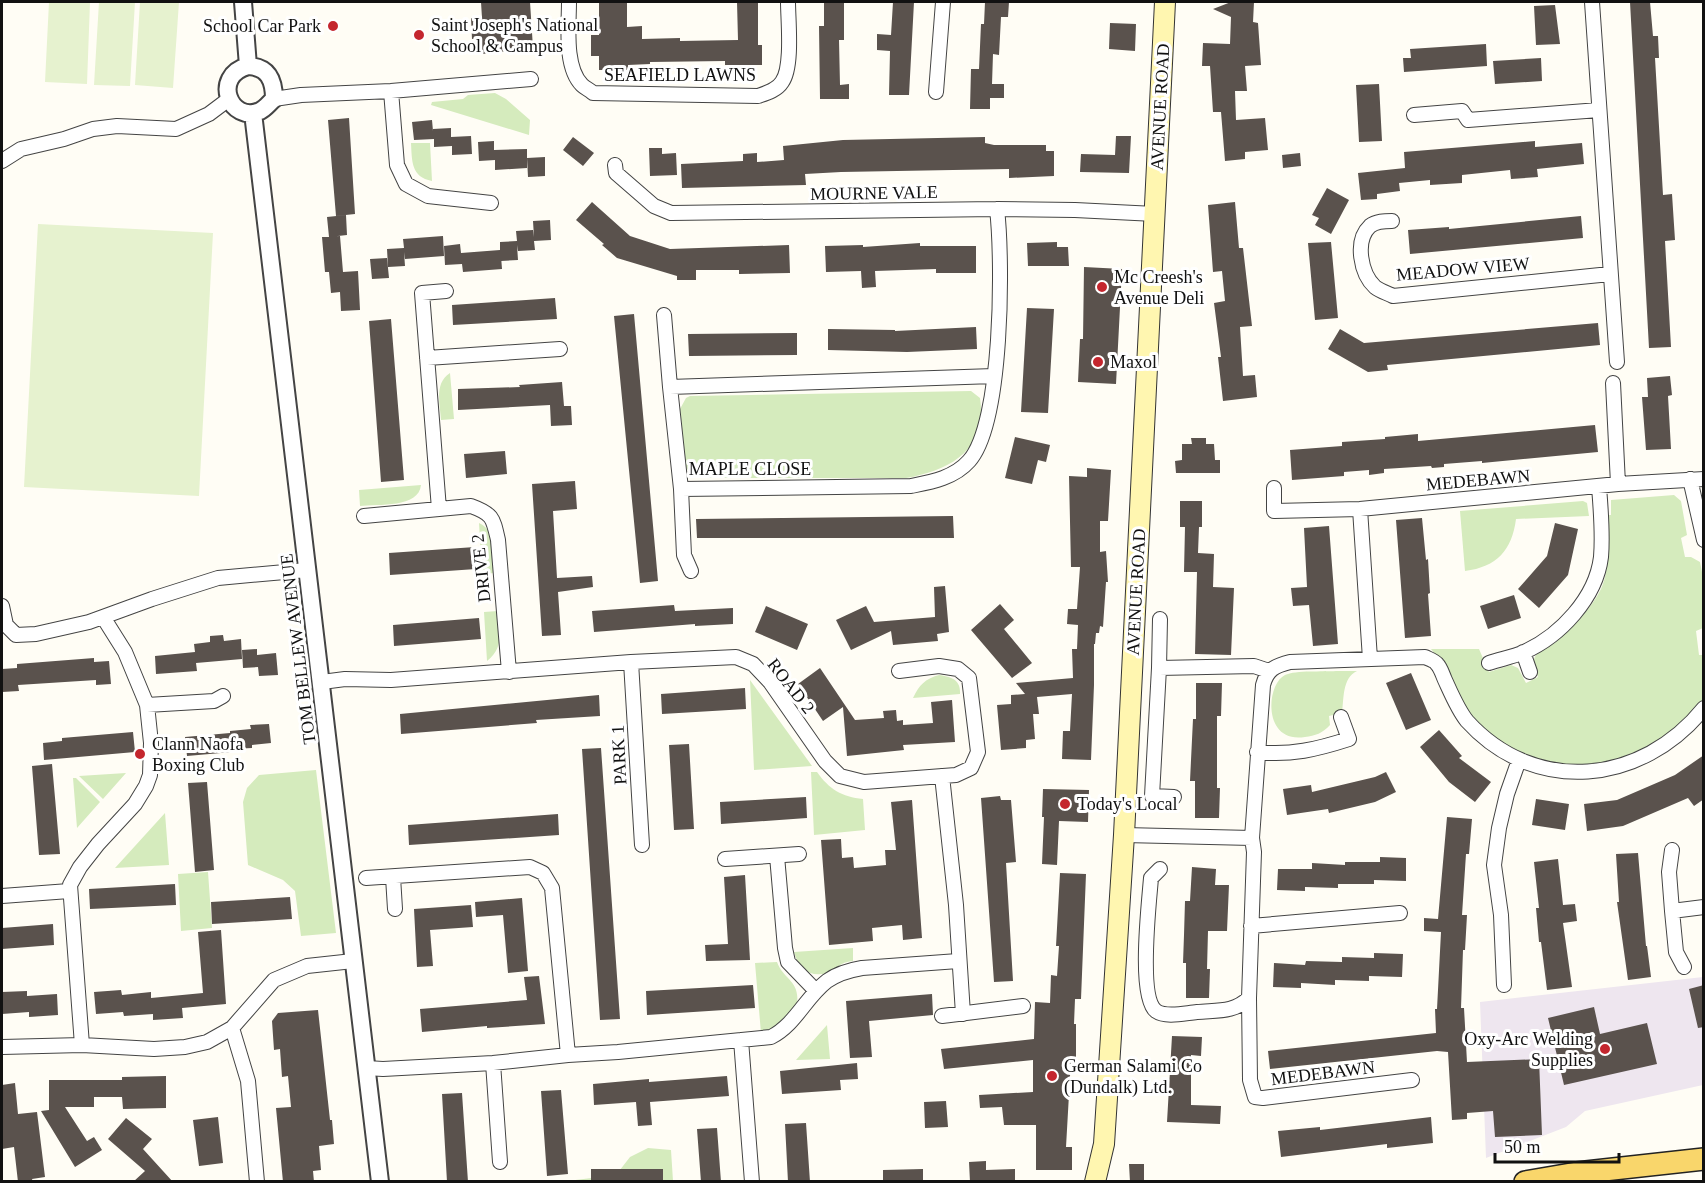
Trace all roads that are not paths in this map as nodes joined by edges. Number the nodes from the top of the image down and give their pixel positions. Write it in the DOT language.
graph roads {
  1 [pos="243,2"];
  2 [pos="569,2"];
  3 [pos="788,2"];
  4 [pos="942,2"];
  5 [pos="1165,2"];
  6 [pos="1592,2"];
  7 [pos="248,66"];
  8 [pos="531,79"];
  9 [pos="391,91"];
  10 [pos="936,92"];
  11 [pos="229,99"];
  12 [pos="274,99"];
  13 [pos="1599,110"];
  14 [pos="253,113"];
  15 [pos="1414,115"];
  16 [pos="2,162"];
  17 [pos="615,165"];
  18 [pos="491,203"];
  19 [pos="997,209"];
  20 [pos="1155,214"];
  21 [pos="1392,221"];
  22 [pos="1610,274"];
  23 [pos="446,291"];
  24 [pos="664,315"];
  25 [pos="560,349"];
  26 [pos="427,358"];
  27 [pos="1617,362"];
  28 [pos="994,376"];
  29 [pos="1613,383"];
  30 [pos="670,387"];
  31 [pos="1697,479"];
  32 [pos="1618,484"];
  33 [pos="1274,488"];
  34 [pos="1599,488"];
  35 [pos="681,489"];
  36 [pos="439,509"];
  37 [pos="1360,509"];
  38 [pos="364,516"];
  39 [pos="1704,540"];
  40 [pos="308,570"];
  41 [pos="691,571"];
  42 [pos="2,606"];
  43 [pos="103,617"];
  44 [pos="1160,619"];
  45 [pos="1523,652"];
  46 [pos="1370,659"];
  47 [pos="632,662"];
  48 [pos="1489,663"];
  49 [pos="1159,668"];
  50 [pos="899,671"];
  51 [pos="1269,671"];
  52 [pos="509,672"];
  53 [pos="1530,672"];
  54 [pos="322,682"];
  55 [pos="223,696"];
  56 [pos="147,705"];
  57 [pos="1704,708"];
  58 [pos="1341,717"];
  59 [pos="1257,752"];
  60 [pos="1519,760"];
  61 [pos="942,777"];
  62 [pos="1174,796"];
  63 [pos="1124,835"];
  64 [pos="1252,838"];
  65 [pos="642,845"];
  66 [pos="1672,850"];
  67 [pos="799,854"];
  68 [pos="777,856"];
  69 [pos="725,859"];
  70 [pos="1160,869"];
  71 [pos="393,877"];
  72 [pos="366,878"];
  73 [pos="69,891"];
  74 [pos="2,896"];
  75 [pos="1704,908"];
  76 [pos="395,909"];
  77 [pos="1672,911"];
  78 [pos="1400,914"];
  79 [pos="1251,926"];
  80 [pos="353,961"];
  81 [pos="958,961"];
  82 [pos="1684,967"];
  83 [pos="1504,985"];
  84 [pos="816,991"];
  85 [pos="1249,998"];
  86 [pos="1023,1006"];
  87 [pos="963,1014"];
  88 [pos="942,1016"];
  89 [pos="232,1028"];
  90 [pos="741,1040"];
  91 [pos="82,1045"];
  92 [pos="2,1047"];
  93 [pos="568,1055"];
  94 [pos="493,1063"];
  95 [pos="366,1068"];
  96 [pos="1412,1080"];
  97 [pos="1704,1159"];
  98 [pos="500,1162"];
  99 [pos="257,1182"];
  100 [pos="380,1182"];
  101 [pos="752,1182"];
  102 [pos="1095,1182"];
  103 [pos="1526,1182"];
  1 -- 7 [label="street"];
  2 -- 3 [label="street, SEAFIELD LAWNS"];
  4 -- 10 [label="street"];
  5 -- 20 [label="main road, AVENUE ROAD"];
  6 -- 13 [label="street"];
  7 -- 11 [label="street"];
  7 -- 12 [label="street"];
  8 -- 9 [label="street"];
  9 -- 12 [label="street"];
  9 -- 18 [label="street"];
  11 -- 14 [label="street"];
  11 -- 16 [label="street"];
  12 -- 14 [label="street"];
  13 -- 15 [label="street"];
  13 -- 22 [label="street"];
  14 -- 40 [label="street, TOM BELLEW AVENUE"];
  17 -- 19 [label="street, MOURNE VALE"];
  19 -- 20 [label="street, MOURNE VALE"];
  19 -- 28 [label="street, MAPLE CLOSE"];
  20 -- 63 [label="main road, AVENUE ROAD"];
  21 -- 22 [label="street, MEADOW VIEW"];
  22 -- 27 [label="street"];
  23 -- 26 [label="street"];
  24 -- 30 [label="street, MAPLE CLOSE"];
  25 -- 26 [label="street"];
  26 -- 36 [label="street"];
  28 -- 30 [label="street"];
  28 -- 35 [label="street, MAPLE CLOSE"];
  29 -- 32 [label="street"];
  30 -- 35 [label="street, MAPLE CLOSE"];
  31 -- 32 [label="street, MEDEBAWN"];
  31 -- 39 [label="street, MEDEBAWN"];
  32 -- 34 [label="street, MEDEBAWN"];
  33 -- 37 [label="street, MEDEBAWN"];
  34 -- 37 [label="street, MEDEBAWN"];
  34 -- 45 [label="street"];
  35 -- 41 [label="street"];
  36 -- 38 [label="street, DRIVE 2"];
  36 -- 52 [label="street, DRIVE 2"];
  37 -- 46 [label="street"];
  40 -- 43 [label="street"];
  40 -- 54 [label="street, TOM BELLEW AVENUE"];
  42 -- 43 [label="street"];
  43 -- 56 [label="street"];
  44 -- 49 [label="street"];
  45 -- 48 [label="street"];
  45 -- 53 [label="street"];
  46 -- 51 [label="street"];
  46 -- 60 [label="street"];
  47 -- 52 [label="street, ROAD 2"];
  47 -- 61 [label="street, ROAD 2"];
  47 -- 65 [label="street, PARK 1"];
  49 -- 51 [label="street"];
  49 -- 62 [label="street"];
  50 -- 61 [label="street, ROAD 2"];
  51 -- 59 [label="street"];
  52 -- 54 [label="street, ROAD 2"];
  54 -- 80 [label="street, TOM BELLEW AVENUE"];
  55 -- 56 [label="street"];
  56 -- 73 [label="street"];
  57 -- 60 [label="street"];
  58 -- 59 [label="street"];
  59 -- 64 [label="street"];
  60 -- 83 [label="street"];
  61 -- 81 [label="street"];
  63 -- 64 [label="street"];
  63 -- 102 [label="main road, AVENUE ROAD"];
  64 -- 79 [label="street"];
  66 -- 77 [label="street"];
  67 -- 68 [label="street"];
  68 -- 69 [label="street"];
  68 -- 84 [label="street"];
  70 -- 85 [label="street"];
  71 -- 72 [label="street"];
  71 -- 76 [label="street"];
  71 -- 93 [label="street"];
  73 -- 74 [label="street"];
  73 -- 91 [label="street"];
  75 -- 77 [label="street"];
  77 -- 82 [label="street"];
  78 -- 79 [label="street"];
  79 -- 85 [label="street"];
  80 -- 89 [label="street"];
  80 -- 95 [label="street, TOM BELLEW AVENUE"];
  81 -- 84 [label="street"];
  81 -- 87 [label="street"];
  84 -- 90 [label="street"];
  85 -- 96 [label="street, MEDEBAWN"];
  86 -- 87 [label="street"];
  87 -- 88 [label="street"];
  89 -- 91 [label="street"];
  89 -- 99 [label="street"];
  90 -- 93 [label="street"];
  90 -- 101 [label="street"];
  91 -- 92 [label="street"];
  93 -- 94 [label="street"];
  94 -- 95 [label="street"];
  94 -- 98 [label="street"];
  95 -- 100 [label="street, TOM BELLEW AVENUE"];
  97 -- 103 [label="main road"];
}
